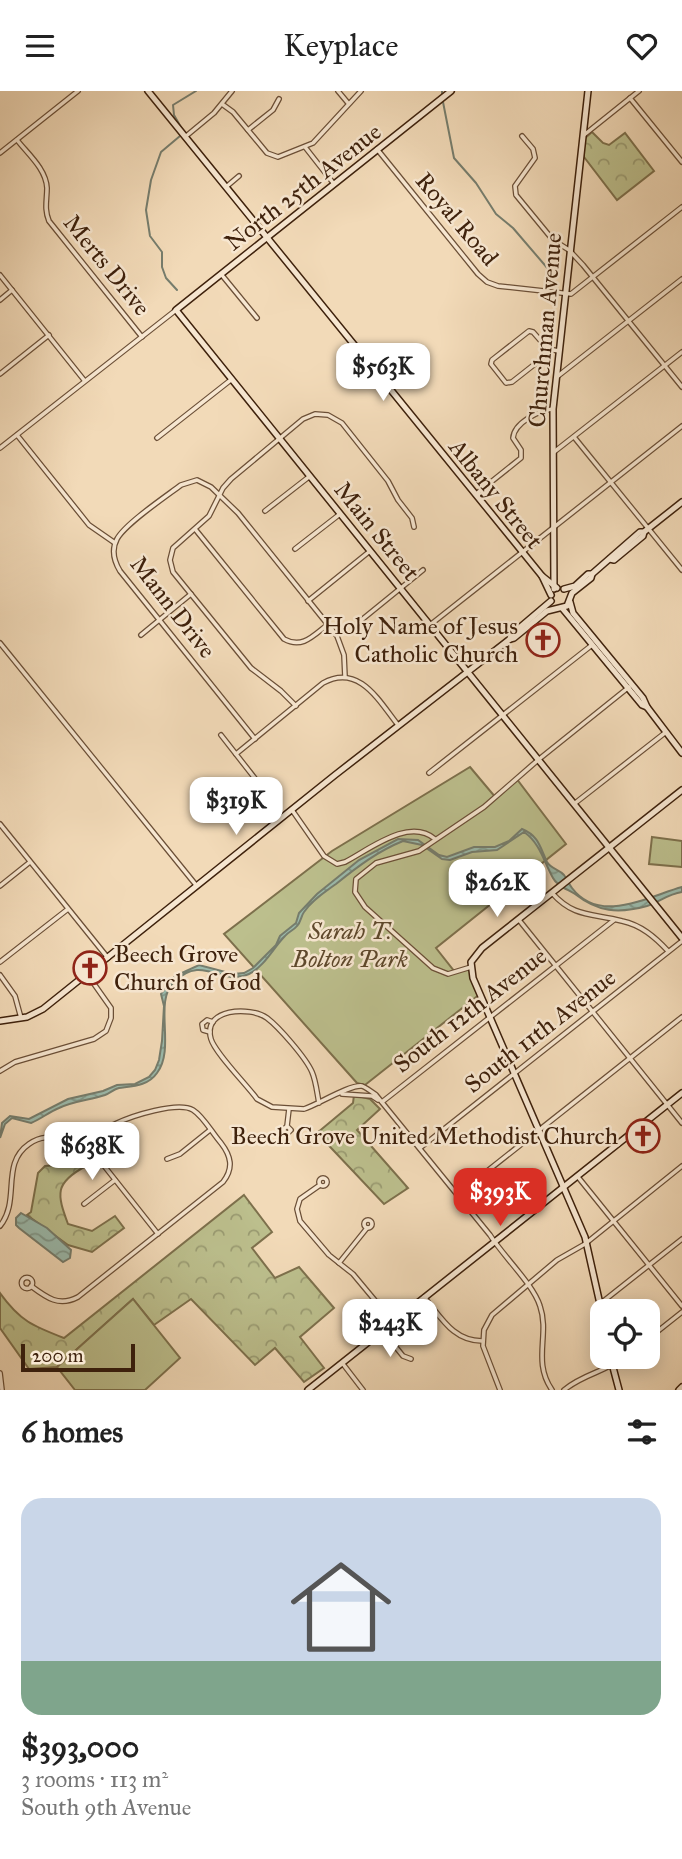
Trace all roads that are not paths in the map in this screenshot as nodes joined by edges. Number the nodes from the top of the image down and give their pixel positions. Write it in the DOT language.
graph roads {
  1 [pos="78,91"];
  2 [pos="148,91"];
  3 [pos="232,91"];
  4 [pos="338,91"];
  5 [pos="361,91"];
  6 [pos="452,91"];
  7 [pos="588,91"];
  8 [pos="639,91"];
  9 [pos="630,98"];
  10 [pos="279,99"];
  11 [pos="348,103"];
  12 [pos="222,104"];
  13 [pos="248,130"];
  14 [pos="522,136"];
  15 [pos="582,136"];
  16 [pos="185,137"];
  17 [pos="17,140"];
  18 [pos="305,147"];
  19 [pos="377,149"];
  20 [pos="0,153"];
  21 [pos="682,162"];
  22 [pos="239,176"];
  23 [pos="334,184"];
  24 [pos="226,187"];
  25 [pos="682,207"];
  26 [pos="266,237"];
  27 [pos="570,251"];
  28 [pos="221,274"];
  29 [pos="0,275"];
  30 [pos="593,277"];
  31 [pos="682,279"];
  32 [pos="12,290"];
  33 [pos="565,294"];
  34 [pos="0,300"];
  35 [pos="176,310"];
  36 [pos="257,318"];
  37 [pos="629,321"];
  38 [pos="49,335"];
  39 [pos="142,337"];
  40 [pos="548,349"];
  41 [pos="559,351"];
  42 [pos="682,352"];
  43 [pos="665,366"];
  44 [pos="0,374"];
  45 [pos="556,377"];
  46 [pos="232,379"];
  47 [pos="85,381"];
  48 [pos="682,387"];
  49 [pos="553,409"];
  50 [pos="682,426"];
  51 [pos="17,435"];
  52 [pos="574,437"];
  53 [pos="157,438"];
  54 [pos="279,439"];
  55 [pos="0,449"];
  56 [pos="553,454"];
  57 [pos="310,476"];
  58 [pos="611,482"];
  59 [pos="219,495"];
  60 [pos="474,495"];
  61 [pos="682,502"];
  62 [pos="265,511"];
  63 [pos="340,514"];
  64 [pos="554,526"];
  65 [pos="414,527"];
  66 [pos="195,529"];
  67 [pos="646,530"];
  68 [pos="116,543"];
  69 [pos="295,549"];
  70 [pos="370,551"];
  71 [pos="521,553"];
  72 [pos="682,569"];
  73 [pos="423,570"];
  74 [pos="556,571"];
  75 [pos="592,574"];
  76 [pos="541,576"];
  77 [pos="400,588"];
  78 [pos="557,591"];
  79 [pos="191,594"];
  80 [pos="570,599"];
  81 [pos="308,601"];
  82 [pos="560,608"];
  83 [pos="159,620"];
  84 [pos="359,622"];
  85 [pos="327,625"];
  86 [pos="430,625"];
  87 [pos="141,635"];
  88 [pos="510,639"];
  89 [pos="595,642"];
  90 [pos="0,643"];
  91 [pos="467,671"];
  92 [pos="345,677"];
  93 [pos="630,687"];
  94 [pos="296,706"];
  95 [pos="647,707"];
  96 [pos="503,716"];
  97 [pos="398,725"];
  98 [pos="666,732"];
  99 [pos="221,735"];
  100 [pos="255,739"];
  101 [pos="682,753"];
  102 [pos="236,754"];
  103 [pos="538,760"];
  104 [pos="429,773"];
  105 [pos="257,781"];
  106 [pos="682,790"];
  107 [pos="574,804"];
  108 [pos="292,809"];
  109 [pos="0,824"];
  110 [pos="435,839"];
  111 [pos="609,848"];
  112 [pos="30,862"];
  113 [pos="196,885"];
  114 [pos="0,886"];
  115 [pos="554,891"];
  116 [pos="68,909"];
  117 [pos="518,919"];
  118 [pos="614,919"];
  119 [pos="682,940"];
  120 [pos="669,952"];
  121 [pos="108,958"];
  122 [pos="0,962"];
  123 [pos="555,966"];
  124 [pos="471,967"];
  125 [pos="87,974"];
  126 [pos="0,975"];
  127 [pos="592,1012"];
  128 [pos="490,1017"];
  129 [pos="682,1017"];
  130 [pos="21,1018"];
  131 [pos="0,1021"];
  132 [pos="213,1022"];
  133 [pos="210,1032"];
  134 [pos="630,1058"];
  135 [pos="0,1071"];
  136 [pos="514,1073"];
  137 [pos="682,1093"];
  138 [pos="340,1094"];
  139 [pos="319,1103"];
  140 [pos="381,1103"];
  141 [pos="667,1105"];
  142 [pos="289,1108"];
  143 [pos="682,1123"];
  144 [pos="287,1126"];
  145 [pos="210,1130"];
  146 [pos="539,1130"];
  147 [pos="89,1138"];
  148 [pos="419,1149"];
  149 [pos="167,1159"];
  150 [pos="682,1166"];
  151 [pos="577,1176"];
  152 [pos="115,1180"];
  153 [pos="320,1185"];
  154 [pos="564,1187"];
  155 [pos="457,1195"];
  156 [pos="84,1204"];
  157 [pos="613,1220"];
  158 [pos="0,1226"];
  159 [pos="367,1228"];
  160 [pos="158,1234"];
  161 [pos="682,1239"];
  162 [pos="494,1242"];
  163 [pos="587,1242"];
  164 [pos="339,1263"];
  165 [pos="649,1265"];
  166 [pos="527,1285"];
  167 [pos="31,1286"];
  168 [pos="424,1297"];
  169 [pos="599,1299"];
  170 [pos="606,1299"];
  171 [pos="682,1306"];
  172 [pos="682,1313"];
  173 [pos="395,1320"];
  174 [pos="383,1330"];
  175 [pos="660,1330"];
  176 [pos="482,1341"];
  177 [pos="411,1359"];
  178 [pos="342,1363"];
  179 [pos="605,1369"];
  180 [pos="613,1369"];
  181 [pos="0,1373"];
  182 [pos="2,1390"];
  183 [pos="308,1390"];
  184 [pos="363,1390"];
  185 [pos="500,1390"];
  186 [pos="552,1390"];
  187 [pos="564,1390"];
  188 [pos="619,1390"];
  1 -- 17 [label="street"];
  2 -- 16 [label="main road, Albany Street"];
  3 -- 12 [label="street"];
  4 -- 11 [label="street"];
  5 -- 11 [label="street"];
  6 -- 19 [label="main road, North 25th Avenue"];
  7 -- 15 [label="main road, Churchman Avenue"];
  8 -- 9 [label="street"];
  9 -- 15 [label="street"];
  9 -- 21 [label="street"];
  10 -- 13 [label="street"];
  11 -- 18 [label="street"];
  12 -- 13 [label="street"];
  12 -- 16 [label="street"];
  13 -- 18 [label="street"];
  14 -- 27 [label="street"];
  15 -- 27 [label="main road, Churchman Avenue"];
  16 -- 24 [label="main road, Albany Street"];
  17 -- 20 [label="street"];
  17 -- 39 [label="street, Merts Drive"];
  18 -- 23 [label="street"];
  19 -- 23 [label="main road, North 25th Avenue"];
  19 -- 33 [label="street, Royal Road"];
  22 -- 24 [label="street"];
  23 -- 26 [label="main road, North 25th Avenue"];
  24 -- 26 [label="main road, Albany Street"];
  25 -- 30 [label="street"];
  26 -- 28 [label="main road, North 25th Avenue"];
  26 -- 60 [label="main road, Albany Street"];
  27 -- 30 [label="street"];
  27 -- 33 [label="main road, Churchman Avenue"];
  28 -- 35 [label="main road, North 25th Avenue"];
  28 -- 36 [label="street"];
  29 -- 32 [label="street"];
  30 -- 33 [label="street"];
  30 -- 37 [label="street"];
  31 -- 37 [label="street"];
  32 -- 34 [label="street"];
  32 -- 38 [label="street"];
  33 -- 41 [label="main road, Churchman Avenue"];
  35 -- 39 [label="street"];
  35 -- 46 [label="main road, Main Street"];
  37 -- 43 [label="street"];
  37 -- 45 [label="street"];
  38 -- 44 [label="street"];
  38 -- 47 [label="street"];
  39 -- 47 [label="street"];
  40 -- 40 [label="street"];
  40 -- 41 [label="street"];
  41 -- 45 [label="main road, Churchman Avenue"];
  42 -- 43 [label="street"];
  43 -- 48 [label="street"];
  43 -- 52 [label="street"];
  45 -- 49 [label="main road, Churchman Avenue"];
  46 -- 53 [label="street"];
  46 -- 54 [label="main road, Main Street"];
  47 -- 51 [label="street"];
  49 -- 56 [label="main road, Churchman Avenue"];
  49 -- 60 [label="street"];
  50 -- 58 [label="street"];
  51 -- 55 [label="street"];
  51 -- 68 [label="street, Mann Drive"];
  52 -- 56 [label="street"];
  52 -- 58 [label="street"];
  54 -- 57 [label="main road, Main Street"];
  54 -- 59 [label="street"];
  54 -- 65 [label="street"];
  56 -- 64 [label="main road, Churchman Avenue"];
  57 -- 62 [label="street"];
  57 -- 63 [label="main road, Main Street"];
  58 -- 64 [label="street"];
  58 -- 67 [label="street"];
  59 -- 66 [label="street"];
  59 -- 68 [label="street"];
  59 -- 81 [label="street"];
  60 -- 71 [label="main road, Albany Street"];
  61 -- 67 [label="main road"];
  63 -- 69 [label="street"];
  63 -- 70 [label="main road, Main Street"];
  64 -- 71 [label="street"];
  64 -- 74 [label="main road, Churchman Avenue"];
  66 -- 79 [label="street"];
  66 -- 85 [label="street"];
  67 -- 72 [label="street"];
  67 -- 75 [label="main road"];
  68 -- 83 [label="street, Mann Drive"];
  70 -- 77 [label="main road, Main Street"];
  70 -- 81 [label="street"];
  71 -- 76 [label="main road, Albany Street"];
  71 -- 86 [label="street"];
  73 -- 77 [label="street"];
  74 -- 76 [label="main road"];
  74 -- 78 [label="main road, Churchman Avenue"];
  75 -- 78 [label="main road"];
  75 -- 80 [label="main road"];
  76 -- 78 [label="main road, Albany Street"];
  77 -- 84 [label="street"];
  77 -- 86 [label="main road, Main Street"];
  78 -- 80 [label="main road"];
  78 -- 82 [label="main road"];
  78 -- 88 [label="main road"];
  79 -- 83 [label="street"];
  79 -- 94 [label="street"];
  80 -- 82 [label="main road"];
  80 -- 89 [label="main road"];
  81 -- 85 [label="street"];
  82 -- 88 [label="main road"];
  82 -- 89 [label="main road"];
  83 -- 87 [label="street"];
  83 -- 100 [label="street, Mann Drive"];
  85 -- 92 [label="street"];
  86 -- 91 [label="main road, Main Street"];
  88 -- 91 [label="main road"];
  89 -- 93 [label="main road"];
  89 -- 95 [label="main road"];
  89 -- 96 [label="street"];
  90 -- 113 [label="street"];
  91 -- 96 [label="main road, Main Street"];
  91 -- 97 [label="main road"];
  92 -- 94 [label="street"];
  92 -- 97 [label="street"];
  93 -- 95 [label="main road"];
  93 -- 103 [label="street"];
  94 -- 100 [label="street"];
  95 -- 98 [label="main road"];
  96 -- 103 [label="main road, Main Street"];
  96 -- 104 [label="street"];
  97 -- 108 [label="main road"];
  98 -- 101 [label="main road"];
  98 -- 107 [label="street"];
  99 -- 102 [label="street"];
  100 -- 102 [label="street"];
  102 -- 105 [label="street"];
  103 -- 107 [label="main road, Main Street"];
  103 -- 110 [label="street"];
  106 -- 111 [label="main road"];
  107 -- 111 [label="main road, Main Street"];
  108 -- 110 [label="street"];
  108 -- 113 [label="main road"];
  109 -- 112 [label="street"];
  110 -- 124 [label="street"];
  111 -- 115 [label="main road"];
  111 -- 119 [label="main road, Main Street"];
  112 -- 114 [label="street"];
  112 -- 116 [label="street"];
  113 -- 121 [label="main road"];
  115 -- 117 [label="main road"];
  115 -- 118 [label="street"];
  116 -- 121 [label="street"];
  116 -- 122 [label="street"];
  117 -- 123 [label="street"];
  117 -- 124 [label="main road"];
  118 -- 120 [label="street"];
  118 -- 123 [label="street, South 12th Avenue"];
  119 -- 120 [label="street, South 11th Avenue"];
  120 -- 127 [label="street, South 11th Avenue"];
  121 -- 125 [label="main road"];
  123 -- 127 [label="street"];
  123 -- 128 [label="street, South 12th Avenue"];
  124 -- 128 [label="main road"];
  125 -- 130 [label="main road"];
  125 -- 135 [label="street"];
  126 -- 130 [label="street"];
  127 -- 134 [label="street"];
  127 -- 136 [label="street, South 11th Avenue"];
  128 -- 136 [label="main road"];
  128 -- 140 [label="street, South 12th Avenue"];
  129 -- 134 [label="street"];
  130 -- 131 [label="main road"];
  132 -- 133 [label="street"];
  132 -- 133 [label="street"];
  132 -- 139 [label="street"];
  133 -- 142 [label="street"];
  134 -- 141 [label="street"];
  134 -- 146 [label="street"];
  136 -- 146 [label="main road"];
  136 -- 148 [label="street, South 11th Avenue"];
  137 -- 141 [label="main road"];
  138 -- 139 [label="street"];
  138 -- 140 [label="street"];
  138 -- 140 [label="street"];
  139 -- 142 [label="street"];
  140 -- 148 [label="street"];
  141 -- 143 [label="street"];
  141 -- 151 [label="main road"];
  142 -- 144 [label="street"];
  145 -- 147 [label="street"];
  145 -- 149 [label="street"];
  145 -- 160 [label="street"];
  146 -- 154 [label="main road"];
  146 -- 155 [label="street"];
  147 -- 152 [label="street"];
  147 -- 158 [label="street"];
  148 -- 155 [label="street"];
  150 -- 157 [label="street"];
  151 -- 154 [label="main road"];
  151 -- 157 [label="street"];
  152 -- 156 [label="street"];
  152 -- 160 [label="street"];
  153 -- 164 [label="street"];
  154 -- 162 [label="main road"];
  154 -- 163 [label="main road"];
  155 -- 162 [label="street"];
  157 -- 163 [label="street"];
  157 -- 165 [label="street"];
  159 -- 164 [label="street"];
  160 -- 167 [label="street"];
  161 -- 165 [label="street"];
  162 -- 166 [label="street"];
  162 -- 168 [label="main road"];
  163 -- 166 [label="street"];
  163 -- 169 [label="main road"];
  164 -- 173 [label="street"];
  165 -- 170 [label="street"];
  165 -- 171 [label="street"];
  166 -- 176 [label="street"];
  166 -- 186 [label="street"];
  168 -- 173 [label="main road"];
  168 -- 176 [label="street"];
  172 -- 175 [label="street"];
  173 -- 174 [label="main road"];
  174 -- 177 [label="street"];
  174 -- 178 [label="main road"];
  176 -- 185 [label="street"];
  178 -- 183 [label="main road"];
  178 -- 184 [label="street"];
  179 -- 187 [label="street"];
  180 -- 188 [label="main road"];
  181 -- 182 [label="street"];
}
